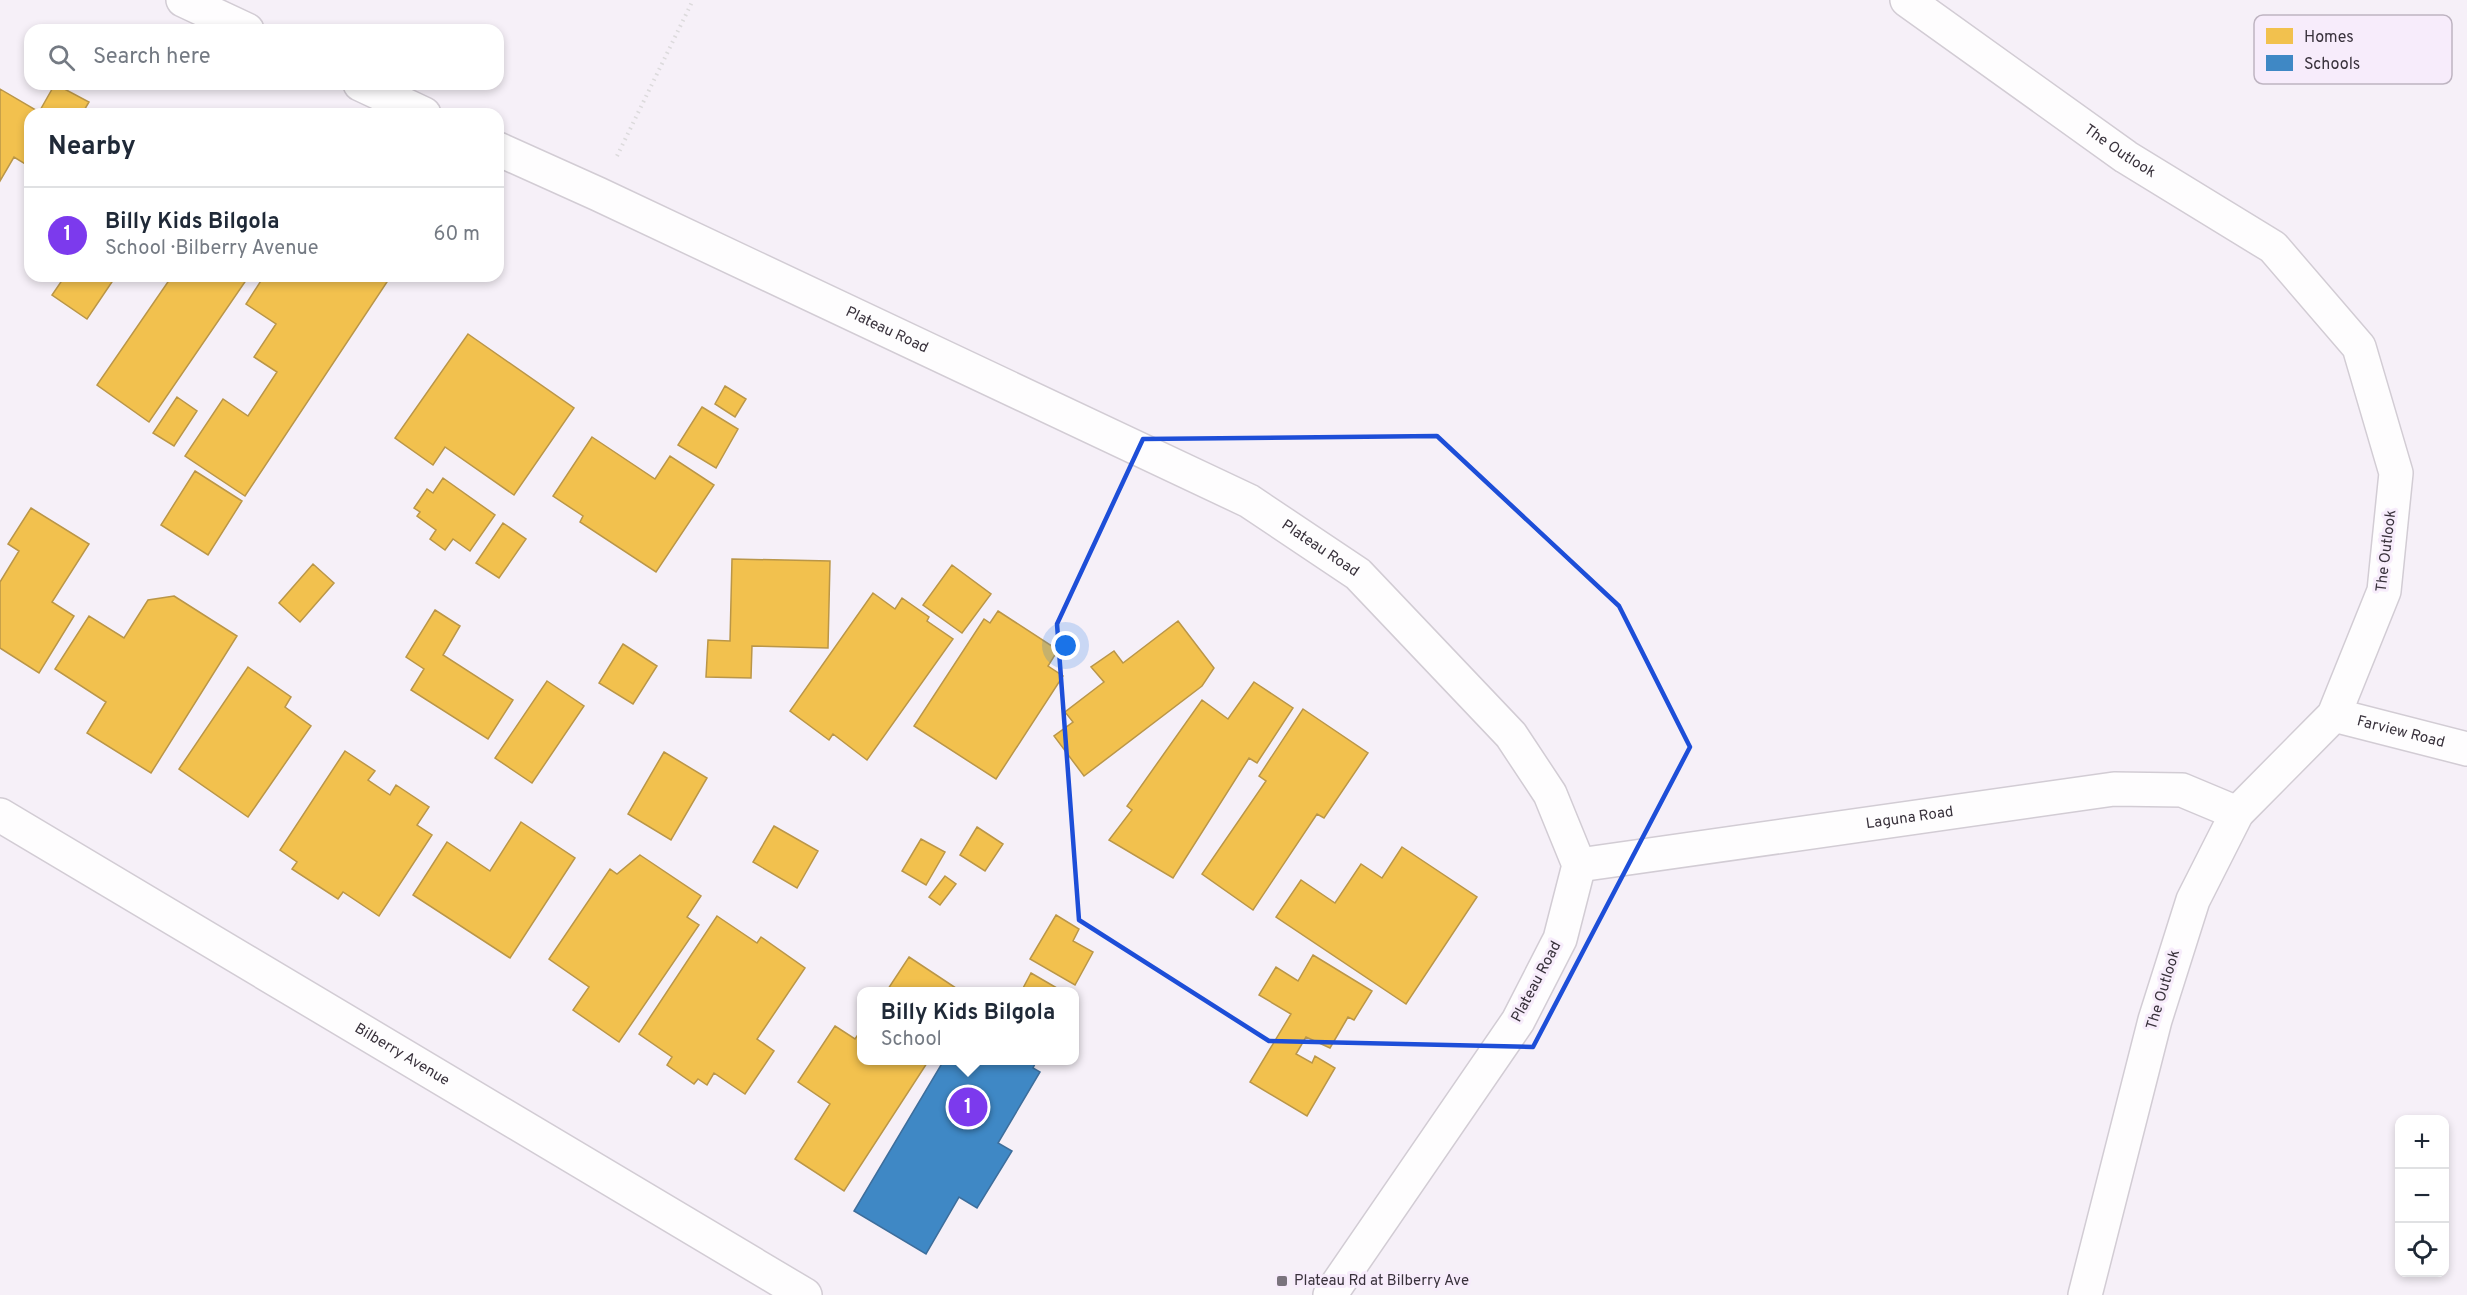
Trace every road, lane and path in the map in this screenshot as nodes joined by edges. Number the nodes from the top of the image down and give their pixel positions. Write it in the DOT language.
graph roads {
  1 [pos="183,0"];
  2 [pos="693,0"];
  3 [pos="1907,0"];
  4 [pos="234,24"];
  5 [pos="373,90"];
  6 [pos="411,108"];
  7 [pos="504,152"];
  8 [pos="598,194"];
  9 [pos="2334,715"];
  10 [pos="2467,749"];
  11 [pos="2237,813"];
  12 [pos="0,815"];
  13 [pos="1579,866"];
  14 [pos="805,1295"];
  15 [pos="1330,1295"];
  16 [pos="2085,1295"];
  1 -- 4 [label="street"];
  2 -- 8 [label="path"];
  3 -- 9 [label="street, The Outlook"];
  5 -- 6 [label="street"];
  7 -- 8 [label="street, Plateau Road"];
  8 -- 13 [label="street, Plateau Road"];
  9 -- 10 [label="street, Farview Road"];
  9 -- 11 [label="street, The Outlook"];
  11 -- 13 [label="street, Laguna Road"];
  11 -- 16 [label="street, The Outlook"];
  12 -- 14 [label="street, Bilberry Avenue"];
  13 -- 15 [label="street, Plateau Road"];
}
